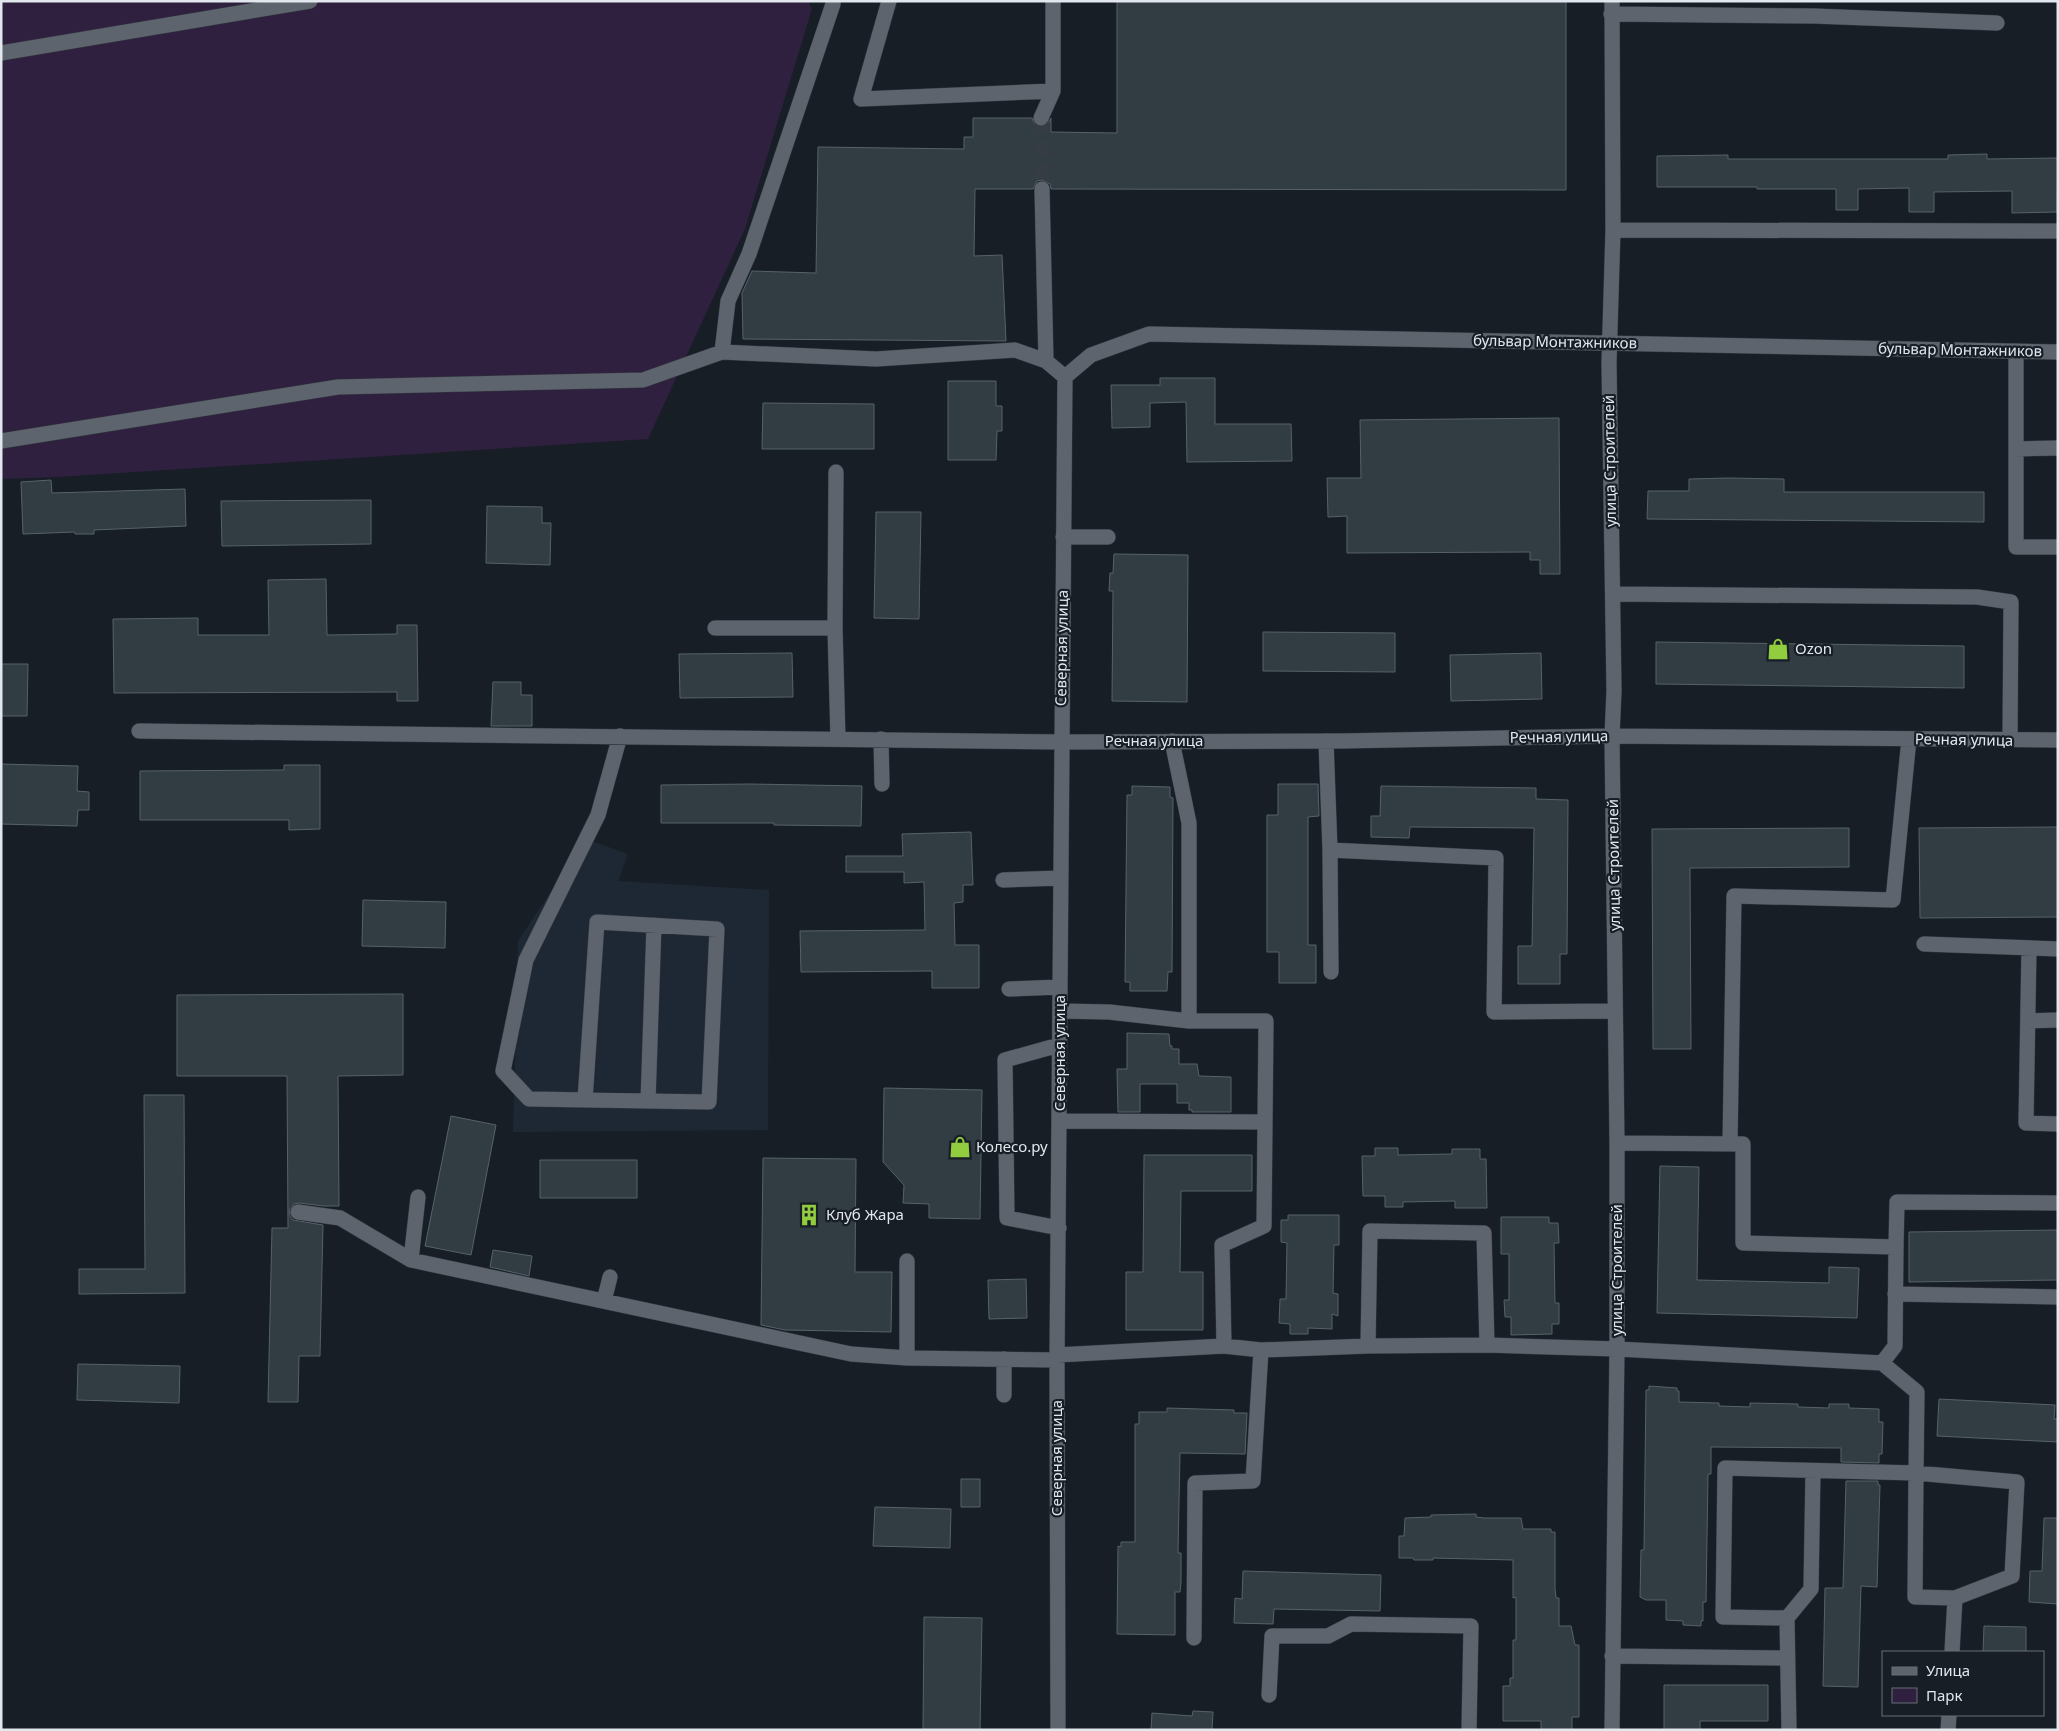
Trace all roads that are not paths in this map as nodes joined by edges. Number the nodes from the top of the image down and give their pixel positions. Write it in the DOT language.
graph roads {
  1 [pos="310,1"];
  2 [pos="833,1"];
  3 [pos="889,1"];
  4 [pos="1053,1"];
  5 [pos="1611,8"];
  6 [pos="1996,23"];
  7 [pos="1,53"];
  8 [pos="1053,91"];
  9 [pos="1041,118"];
  10 [pos="1042,189"];
  11 [pos="1613,230"];
  12 [pos="2058,231"];
  13 [pos="1610,343"];
  14 [pos="2016,351"];
  15 [pos="722,352"];
  16 [pos="2058,352"];
  17 [pos="1046,361"];
  18 [pos="1065,377"];
  19 [pos="1,441"];
  20 [pos="2016,448"];
  21 [pos="2058,448"];
  22 [pos="836,472"];
  23 [pos="1063,537"];
  24 [pos="1108,537"];
  25 [pos="2058,547"];
  26 [pos="1613,594"];
  27 [pos="715,628"];
  28 [pos="835,628"];
  29 [pos="139,731"];
  30 [pos="620,736"];
  31 [pos="1612,736"];
  32 [pos="838,739"];
  33 [pos="1909,739"];
  34 [pos="881,740"];
  35 [pos="2010,740"];
  36 [pos="2058,740"];
  37 [pos="1172,741"];
  38 [pos="1326,741"];
  39 [pos="1061,742"];
  40 [pos="882,784"];
  41 [pos="1330,850"];
  42 [pos="1061,878"];
  43 [pos="1003,880"];
  44 [pos="654,925"];
  45 [pos="1924,944"];
  46 [pos="2029,948"];
  47 [pos="2058,949"];
  48 [pos="1331,972"];
  49 [pos="1060,987"];
  50 [pos="1009,989"];
  51 [pos="1060,1011"];
  52 [pos="1616,1011"];
  53 [pos="2028,1020"];
  54 [pos="2058,1020"];
  55 [pos="1189,1021"];
  56 [pos="1060,1045"];
  57 [pos="585,1100"];
  58 [pos="648,1101"];
  59 [pos="1060,1121"];
  60 [pos="1264,1122"];
  61 [pos="2058,1124"];
  62 [pos="1617,1143"];
  63 [pos="1730,1144"];
  64 [pos="418,1197"];
  65 [pos="2058,1203"];
  66 [pos="298,1212"];
  67 [pos="1059,1228"];
  68 [pos="1896,1247"];
  69 [pos="412,1260"];
  70 [pos="907,1261"];
  71 [pos="610,1277"];
  72 [pos="1895,1294"];
  73 [pos="2058,1297"];
  74 [pos="604,1301"];
  75 [pos="1487,1345"];
  76 [pos="1224,1346"];
  77 [pos="1368,1346"];
  78 [pos="1617,1349"];
  79 [pos="1261,1350"];
  80 [pos="1057,1357"];
  81 [pos="907,1358"];
  82 [pos="1004,1359"];
  83 [pos="1882,1363"];
  84 [pos="1004,1395"];
  85 [pos="1814,1471"];
  86 [pos="1916,1472"];
  87 [pos="1954,1598"];
  88 [pos="1787,1618"];
  89 [pos="1194,1638"];
  90 [pos="1952,1651"];
  91 [pos="1612,1656"];
  92 [pos="1787,1658"];
  93 [pos="1269,1695"];
  94 [pos="1949,1716"];
  95 [pos="1058,1730"];
  96 [pos="1469,1730"];
  97 [pos="1612,1730"];
  98 [pos="1788,1730"];
  99 [pos="1948,1730"];
  1 -- 7 [label="street"];
  2 -- 15 [label="street"];
  3 -- 8 [label="street"];
  4 -- 8 [label="street"];
  5 -- 6 [label="street"];
  5 -- 11 [label="street, улица Строителей"];
  8 -- 9 [label="street"];
  10 -- 17 [label="street"];
  11 -- 12 [label="street"];
  11 -- 13 [label="street, улица Строителей"];
  13 -- 14 [label="street, бульвар Монтажников"];
  13 -- 18 [label="street, бульвар Монтажников"];
  13 -- 26 [label="street, улица Строителей"];
  14 -- 16 [label="street, бульвар Монтажников"];
  14 -- 20 [label="street"];
  15 -- 17 [label="street"];
  15 -- 19 [label="street"];
  17 -- 18 [label="street"];
  18 -- 23 [label="street, Северная улица"];
  20 -- 21 [label="street"];
  20 -- 25 [label="street"];
  22 -- 28 [label="street"];
  23 -- 24 [label="street"];
  23 -- 39 [label="street, Северная улица"];
  26 -- 31 [label="street, улица Строителей"];
  26 -- 35 [label="street"];
  27 -- 28 [label="street"];
  28 -- 32 [label="street"];
  29 -- 30 [label="street, Речная улица"];
  30 -- 32 [label="street, Речная улица"];
  30 -- 57 [label="street"];
  31 -- 33 [label="street, Речная улица"];
  31 -- 38 [label="street, Речная улица"];
  31 -- 52 [label="street, улица Строителей"];
  32 -- 34 [label="street, Речная улица"];
  33 -- 35 [label="street, Речная улица"];
  33 -- 63 [label="street"];
  34 -- 39 [label="street, Речная улица"];
  34 -- 40 [label="street"];
  35 -- 36 [label="street, Речная улица"];
  37 -- 38 [label="street, Речная улица"];
  37 -- 39 [label="street, Речная улица"];
  37 -- 55 [label="street"];
  38 -- 41 [label="street"];
  39 -- 42 [label="street, Северная улица"];
  41 -- 48 [label="street"];
  41 -- 52 [label="street"];
  42 -- 43 [label="street"];
  42 -- 49 [label="street, Северная улица"];
  44 -- 57 [label="street"];
  44 -- 58 [label="street"];
  44 -- 58 [label="street"];
  45 -- 46 [label="street"];
  46 -- 47 [label="street"];
  46 -- 53 [label="street"];
  49 -- 50 [label="street"];
  49 -- 51 [label="street, Северная улица"];
  51 -- 55 [label="street"];
  51 -- 56 [label="street, Северная улица"];
  52 -- 62 [label="street, улица Строителей"];
  53 -- 54 [label="street"];
  53 -- 61 [label="street"];
  55 -- 60 [label="street"];
  56 -- 59 [label="street, Северная улица"];
  56 -- 67 [label="street"];
  57 -- 58 [label="street"];
  59 -- 60 [label="street"];
  59 -- 67 [label="street, Северная улица"];
  60 -- 76 [label="street"];
  62 -- 63 [label="street"];
  62 -- 78 [label="street, улица Строителей"];
  63 -- 68 [label="street"];
  64 -- 69 [label="street"];
  65 -- 68 [label="street"];
  66 -- 69 [label="street"];
  67 -- 80 [label="street, Северная улица"];
  68 -- 72 [label="street"];
  69 -- 74 [label="street"];
  70 -- 81 [label="street"];
  71 -- 74 [label="street"];
  72 -- 73 [label="street"];
  72 -- 83 [label="street"];
  74 -- 81 [label="street"];
  75 -- 77 [label="street"];
  75 -- 77 [label="street"];
  75 -- 78 [label="street"];
  76 -- 79 [label="street"];
  76 -- 80 [label="street"];
  77 -- 79 [label="street"];
  78 -- 83 [label="street"];
  78 -- 91 [label="street, улица Строителей"];
  79 -- 89 [label="street"];
  80 -- 82 [label="street"];
  80 -- 95 [label="street, Северная улица"];
  81 -- 82 [label="street"];
  82 -- 84 [label="street"];
  83 -- 86 [label="street"];
  85 -- 86 [label="street"];
  85 -- 88 [label="street"];
  85 -- 88 [label="street"];
  86 -- 87 [label="street"];
  86 -- 87 [label="street"];
  87 -- 90 [label="street"];
  88 -- 92 [label="street"];
  91 -- 92 [label="street"];
  91 -- 97 [label="street, улица Строителей"];
  92 -- 98 [label="street"];
  93 -- 96 [label="street"];
  94 -- 99 [label="street"];
}
